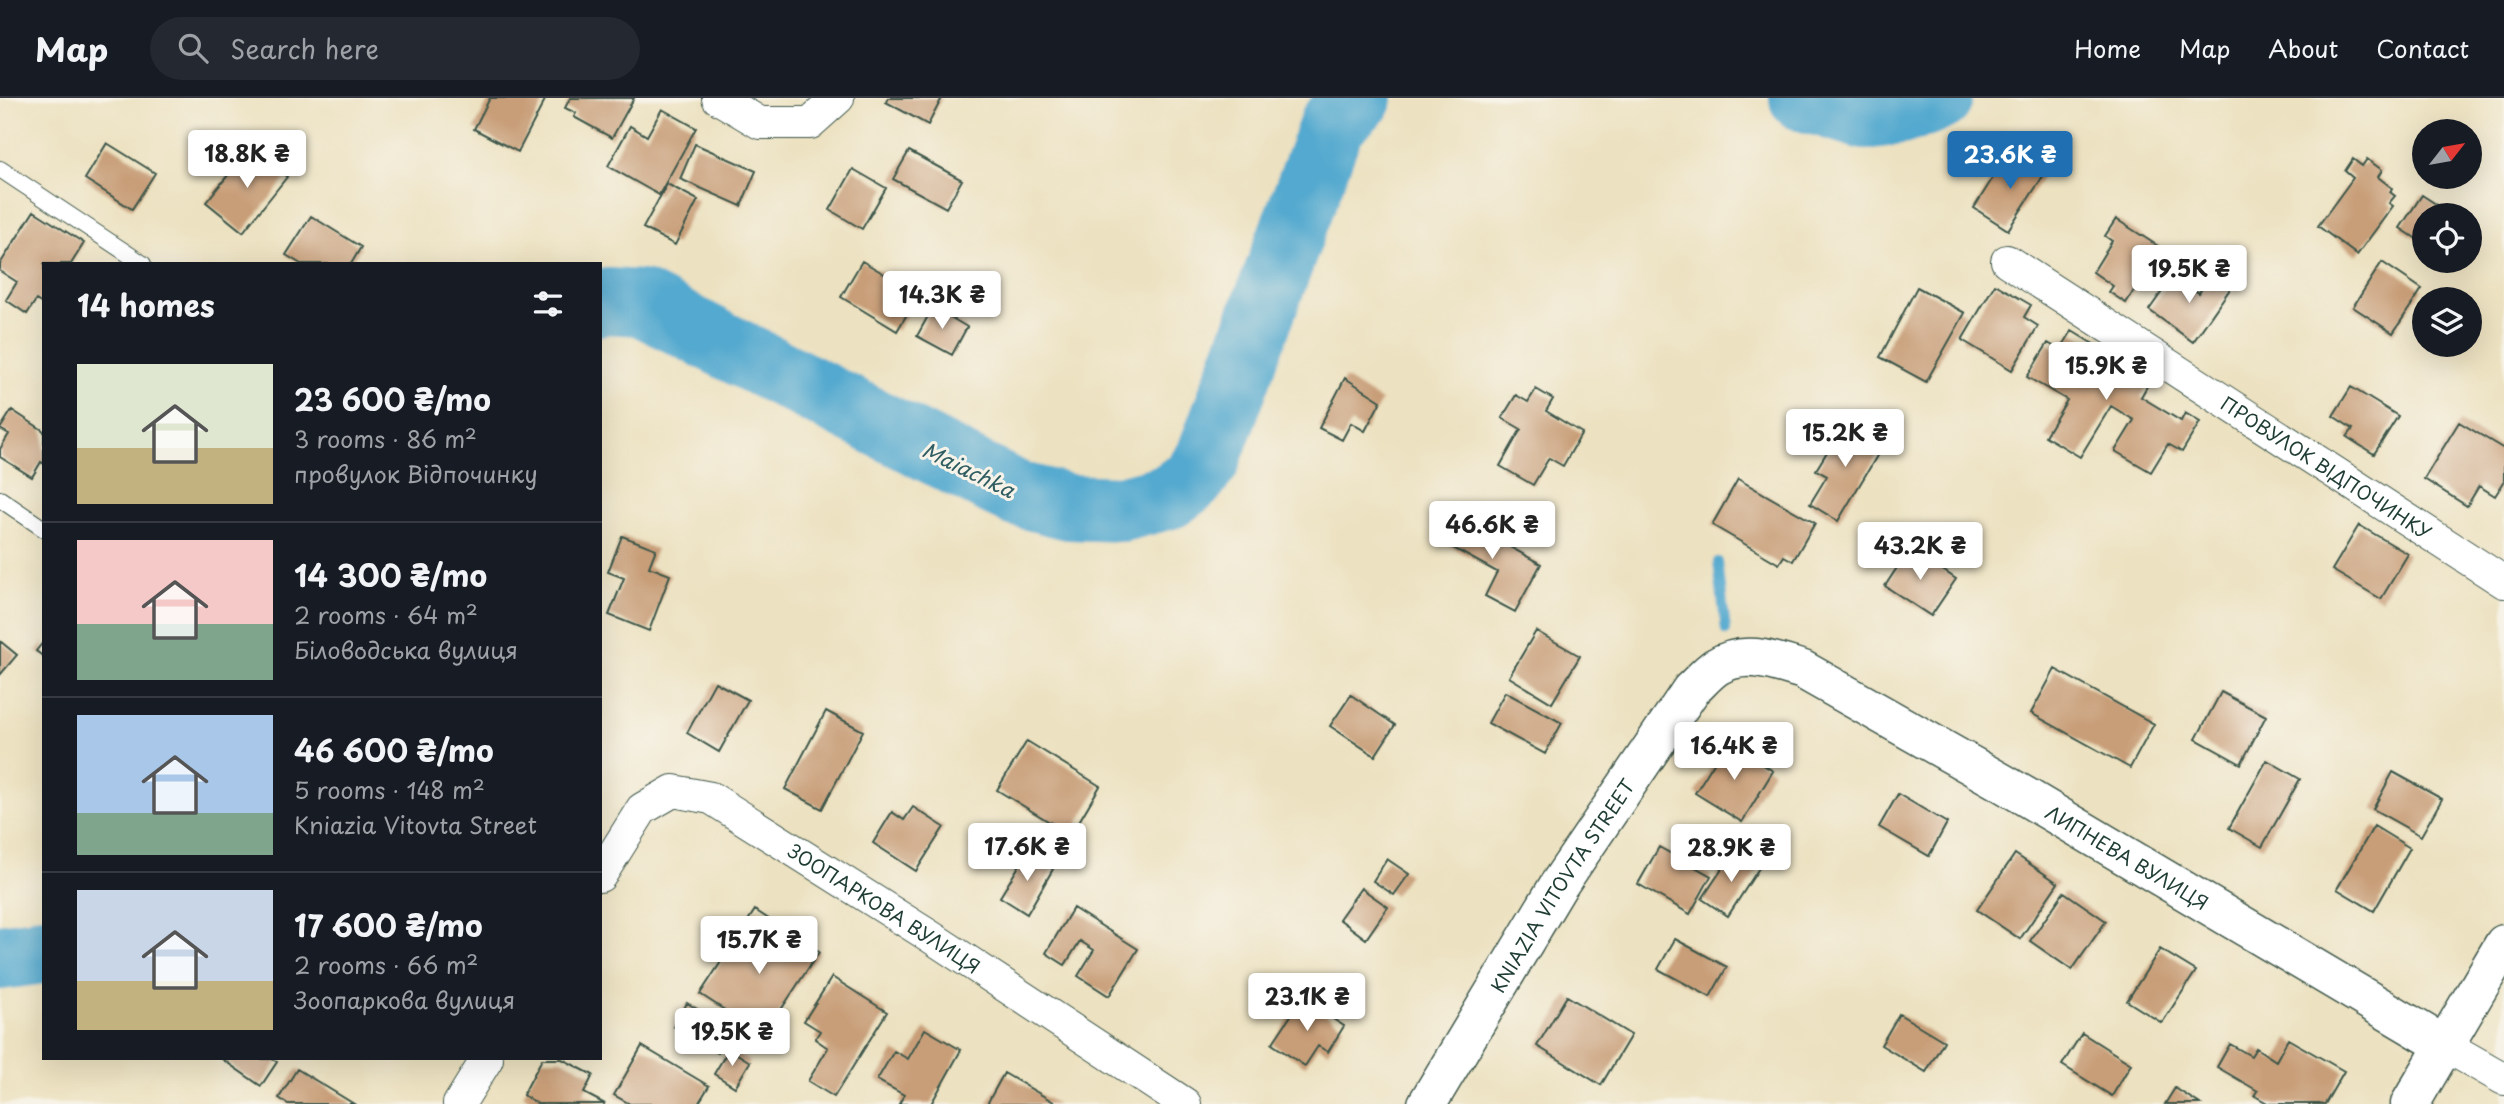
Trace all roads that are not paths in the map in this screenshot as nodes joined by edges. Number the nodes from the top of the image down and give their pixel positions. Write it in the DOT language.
graph roads {
  1 [pos="718,98"];
  2 [pos="838,98"];
  3 [pos="0,169"];
  4 [pos="2007,261"];
  5 [pos="140,262"];
  6 [pos="0,499"];
  7 [pos="42,528"];
  8 [pos="2504,582"];
  9 [pos="1744,656"];
  10 [pos="602,873"];
  11 [pos="2504,944"];
  12 [pos="2446,1046"];
  13 [pos="486,1060"];
  14 [pos="2504,1079"];
  15 [pos="459,1104"];
  16 [pos="1185,1104"];
  17 [pos="1427,1104"];
  18 [pos="2410,1104"];
  1 -- 2 [label="street"];
  3 -- 5 [label="lane"];
  4 -- 8 [label="street, ПРОВУЛОК ВІДПОЧИНКУ"];
  6 -- 7 [label="lane"];
  9 -- 12 [label="street, ЛИПНЕВА ВУЛИЦЯ"];
  9 -- 17 [label="street, KNIAZIA VITOVTA STREET"];
  10 -- 16 [label="street, ЗООПАРКОВА ВУЛИЦЯ"];
  11 -- 12 [label="street"];
  12 -- 14 [label="street, ЛИПНЕВА ВУЛИЦЯ"];
  12 -- 18 [label="street"];
  13 -- 15 [label="street"];
}
